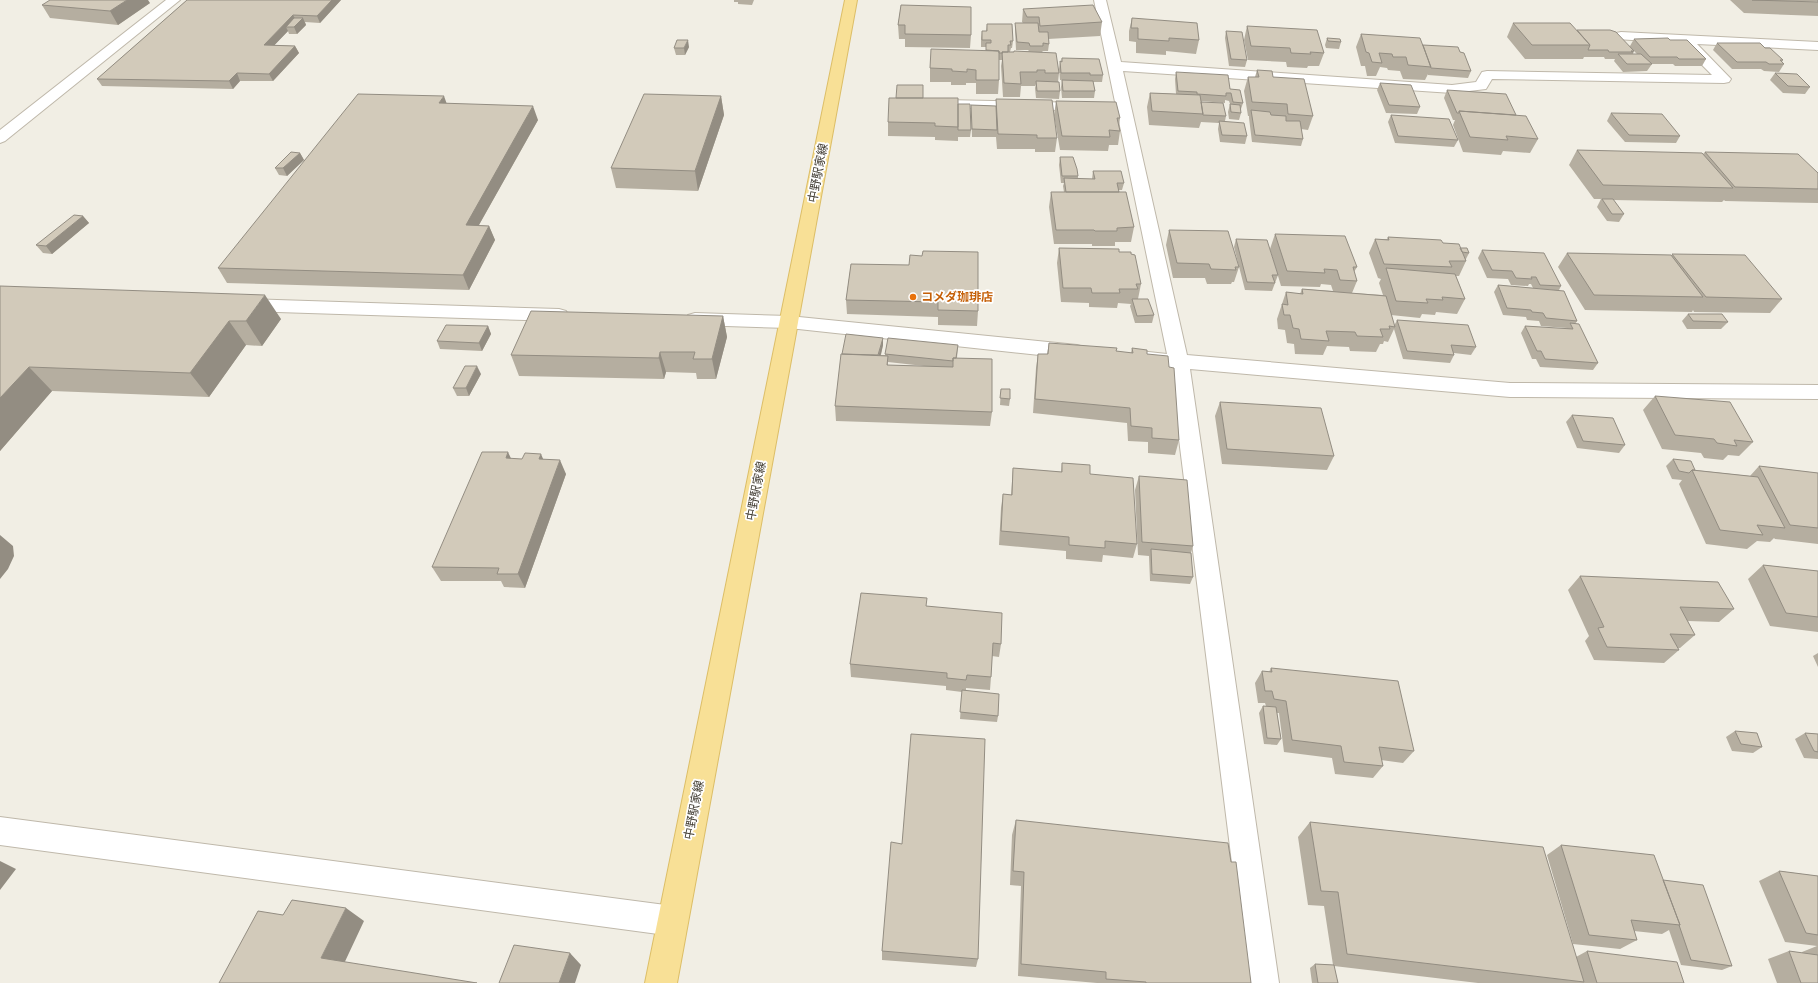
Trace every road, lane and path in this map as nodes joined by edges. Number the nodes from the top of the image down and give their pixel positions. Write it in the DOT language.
graph roads {
  1 [pos="174,0"];
  2 [pos="851,0"];
  3 [pos="1100,0"];
  4 [pos="1621,36"];
  5 [pos="1684,39"];
  6 [pos="1818,46"];
  7 [pos="1114,66"];
  8 [pos="944,104"];
  9 [pos="1110,107"];
  10 [pos="0,138"];
  11 [pos="223,304"];
  12 [pos="574,315"];
  13 [pos="677,319"];
  14 [pos="789,322"];
  15 [pos="1093,353"];
  16 [pos="1124,357"];
  17 [pos="1179,362"];
  18 [pos="1818,392"];
  19 [pos="0,831"];
  20 [pos="673,921"];
  21 [pos="661,983"];
  22 [pos="1263,983"];
  1 -- 10 [label="street"];
  2 -- 14 [label="main road, 中野駅家線"];
  3 -- 7 [label="street"];
  4 -- 5 [label="street"];
  5 -- 6 [label="street"];
  5 -- 7 [label="street"];
  7 -- 9 [label="street"];
  8 -- 9 [label="street"];
  9 -- 17 [label="street"];
  11 -- 12 [label="street"];
  13 -- 14 [label="street"];
  14 -- 15 [label="street"];
  14 -- 20 [label="main road, 中野駅家線"];
  16 -- 17 [label="street"];
  17 -- 18 [label="street"];
  17 -- 22 [label="street"];
  19 -- 20 [label="street"];
  20 -- 21 [label="main road, 中野駅家線"];
}
